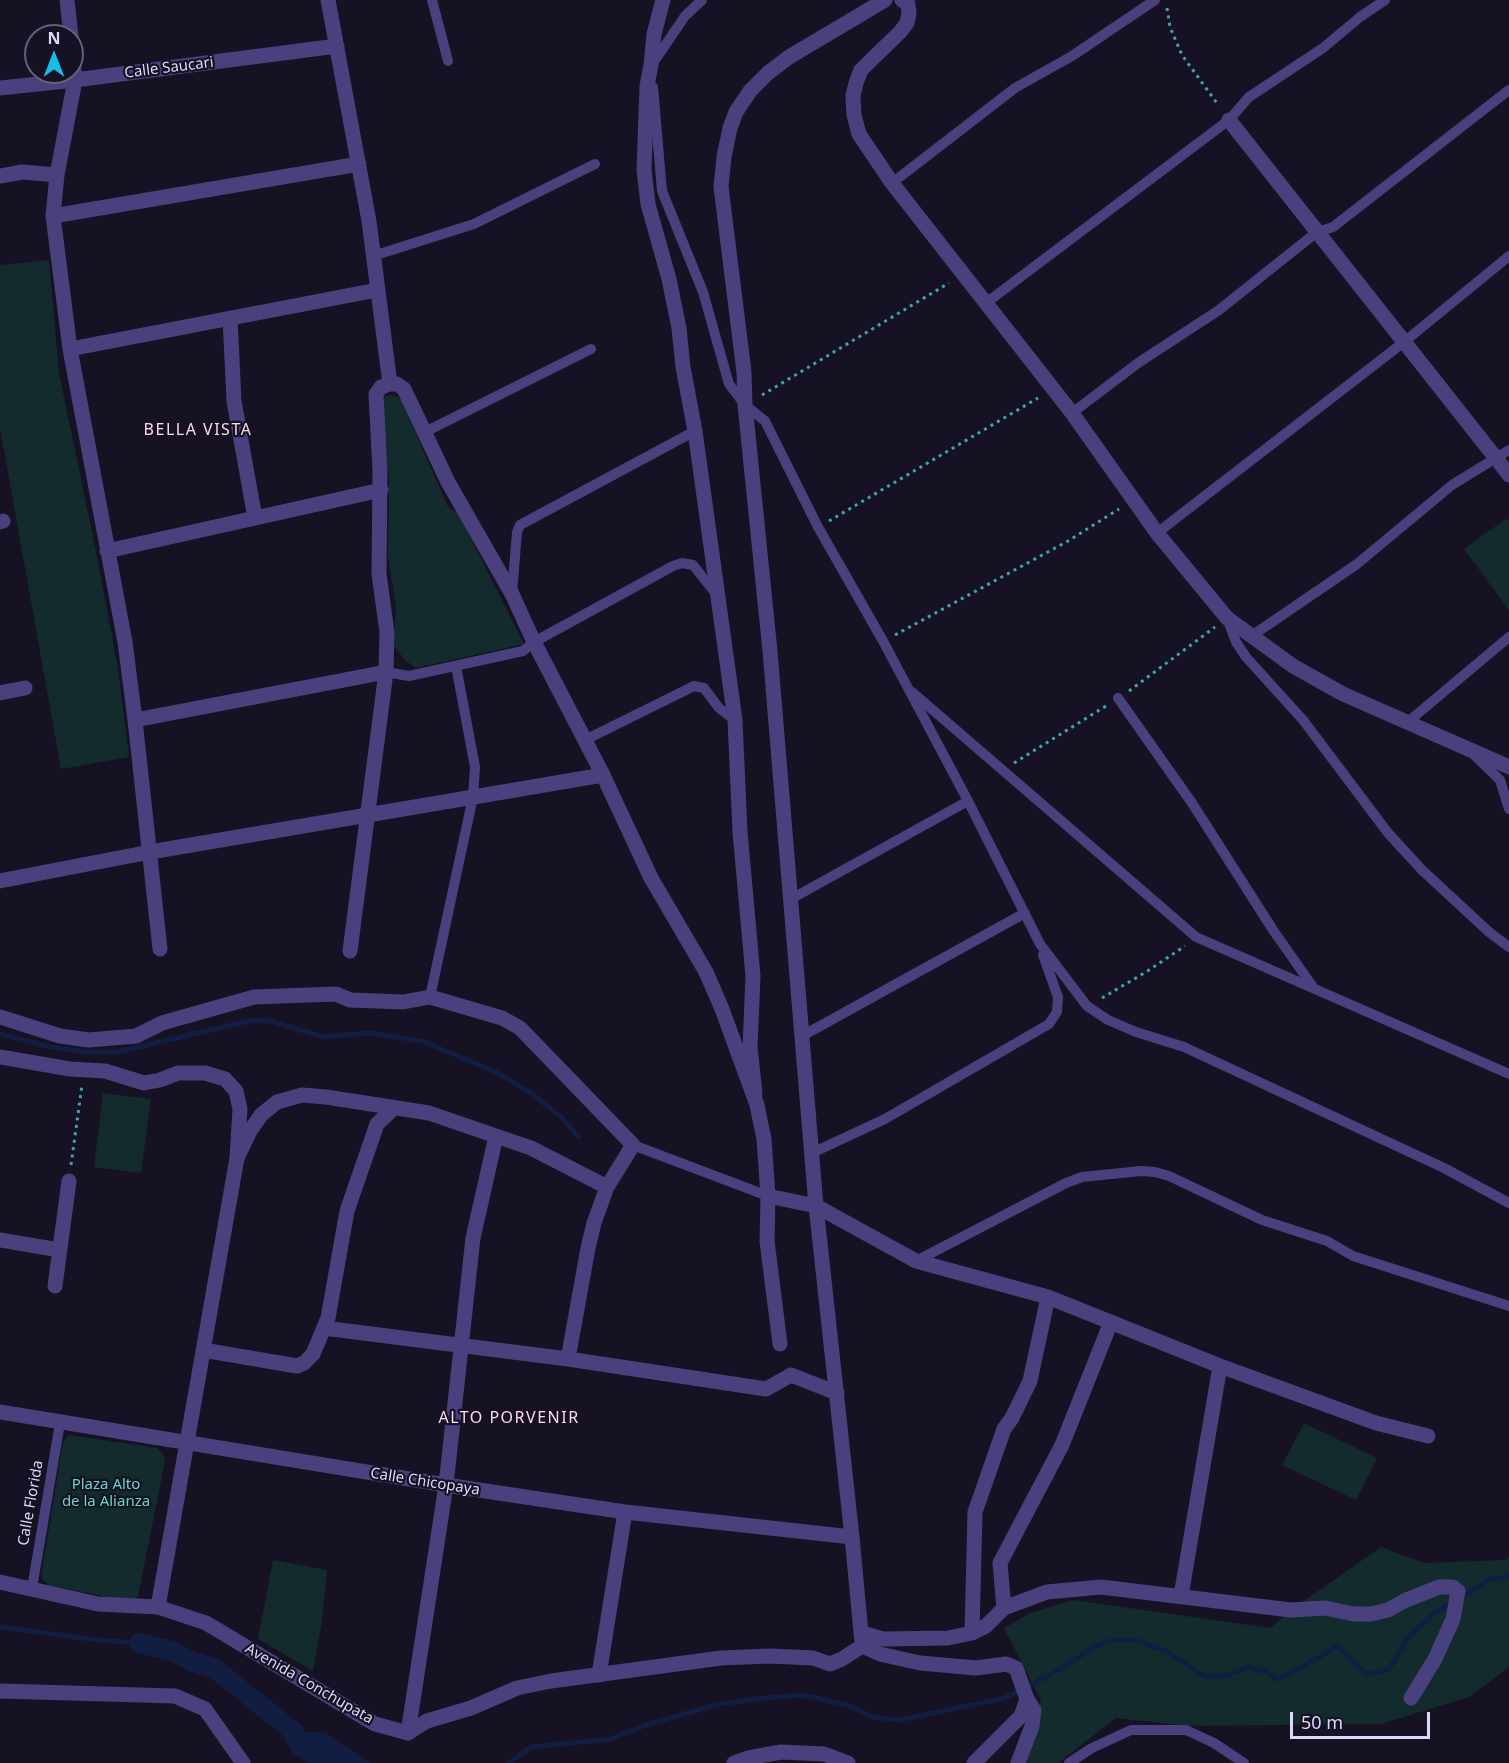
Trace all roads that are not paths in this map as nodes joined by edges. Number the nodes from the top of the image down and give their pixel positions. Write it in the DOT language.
graph roads {
  1 [pos="67,0"];
  2 [pos="328,0"];
  3 [pos="432,0"];
  4 [pos="663,0"];
  5 [pos="702,0"];
  6 [pos="885,0"];
  7 [pos="1155,0"];
  8 [pos="1385,0"];
  9 [pos="908,1"];
  10 [pos="69,24"];
  11 [pos="337,46"];
  12 [pos="448,61"];
  13 [pos="651,65"];
  14 [pos="84,80"];
  15 [pos="43,84"];
  16 [pos="74,84"];
  17 [pos="0,88"];
  18 [pos="1509,90"];
  19 [pos="1229,120"];
  20 [pos="595,164"];
  21 [pos="359,165"];
  22 [pos="57,175"];
  23 [pos="0,176"];
  24 [pos="892,183"];
  25 [pos="53,216"];
  26 [pos="1317,232"];
  27 [pos="373,256"];
  28 [pos="1509,256"];
  29 [pos="376,290"];
  30 [pos="986,303"];
  31 [pos="230,318"];
  32 [pos="1404,342"];
  33 [pos="70,349"];
  34 [pos="591,349"];
  35 [pos="390,384"];
  36 [pos="745,405"];
  37 [pos="1072,413"];
  38 [pos="695,431"];
  39 [pos="423,433"];
  40 [pos="1509,450"];
  41 [pos="1495,457"];
  42 [pos="1509,476"];
  43 [pos="381,490"];
  44 [pos="255,518"];
  45 [pos="1157,533"];
  46 [pos="107,551"];
  47 [pos="512,594"];
  48 [pos="719,598"];
  49 [pos="1227,618"];
  50 [pos="1250,637"];
  51 [pos="1509,637"];
  52 [pos="534,642"];
  53 [pos="456,666"];
  54 [pos="386,672"];
  55 [pos="905,686"];
  56 [pos="25,688"];
  57 [pos="0,693"];
  58 [pos="1118,698"];
  59 [pos="135,720"];
  60 [pos="735,720"];
  61 [pos="1409,721"];
  62 [pos="585,740"];
  63 [pos="1469,749"];
  64 [pos="1509,767"];
  65 [pos="603,775"];
  66 [pos="473,797"];
  67 [pos="968,801"];
  68 [pos="1509,809"];
  69 [pos="367,815"];
  70 [pos="150,852"];
  71 [pos="0,880"];
  72 [pos="791,899"];
  73 [pos="1025,913"];
  74 [pos="1040,944"];
  75 [pos="1509,947"];
  76 [pos="160,949"];
  77 [pos="350,951"];
  78 [pos="1313,987"];
  79 [pos="430,997"];
  80 [pos="0,1017"];
  81 [pos="802,1036"];
  82 [pos="0,1057"];
  83 [pos="1509,1074"];
  84 [pos="757,1105"];
  85 [pos="394,1108"];
  86 [pos="496,1136"];
  87 [pos="633,1145"];
  88 [pos="812,1153"];
  89 [pos="237,1158"];
  90 [pos="69,1181"];
  91 [pos="607,1187"];
  92 [pos="768,1196"];
  93 [pos="1509,1203"];
  94 [pos="816,1206"];
  95 [pos="0,1240"];
  96 [pos="59,1250"];
  97 [pos="916,1261"];
  98 [pos="55,1286"];
  99 [pos="1048,1297"];
  100 [pos="1509,1306"];
  101 [pos="1111,1322"];
  102 [pos="324,1328"];
  103 [pos="780,1344"];
  104 [pos="462,1345"];
  105 [pos="203,1350"];
  106 [pos="568,1359"];
  107 [pos="1220,1366"];
  108 [pos="837,1393"];
  109 [pos="0,1412"];
  110 [pos="60,1423"];
  111 [pos="1428,1436"];
  112 [pos="186,1442"];
  113 [pos="446,1485"];
  114 [pos="625,1512"];
  115 [pos="852,1537"];
  116 [pos="0,1582"];
  117 [pos="32,1588"];
  118 [pos="1181,1596"];
  119 [pos="158,1607"];
  120 [pos="1004,1608"];
  121 [pos="972,1633"];
  122 [pos="862,1639"];
  123 [pos="599,1675"];
  124 [pos="0,1691"];
  125 [pos="1411,1698"];
  126 [pos="1027,1699"];
  127 [pos="408,1733"];
  128 [pos="824,1759"];
  129 [pos="243,1763"];
  130 [pos="734,1763"];
  131 [pos="848,1763"];
  132 [pos="974,1763"];
  133 [pos="1018,1763"];
  134 [pos="1069,1763"];
  135 [pos="1245,1763"];
  1 -- 10 [label="street"];
  2 -- 11 [label="street"];
  3 -- 12 [label="lane"];
  4 -- 13 [label="street"];
  5 -- 13 [label="lane"];
  6 -- 36 [label="street"];
  7 -- 24 [label="lane"];
  8 -- 19 [label="lane"];
  9 -- 24 [label="street"];
  11 -- 14 [label="street, Calle Saucari"];
  11 -- 21 [label="street"];
  13 -- 36 [label="lane"];
  13 -- 38 [label="street"];
  15 -- 17 [label="street, Calle Saucari"];
  16 -- 22 [label="street"];
  18 -- 26 [label="lane"];
  19 -- 26 [label="street"];
  19 -- 30 [label="lane"];
  20 -- 27 [label="lane"];
  21 -- 25 [label="street"];
  21 -- 27 [label="street"];
  22 -- 23 [label="street"];
  22 -- 25 [label="street"];
  24 -- 30 [label="street"];
  25 -- 33 [label="street"];
  26 -- 32 [label="street"];
  26 -- 37 [label="lane"];
  27 -- 29 [label="street"];
  28 -- 32 [label="lane"];
  29 -- 31 [label="street"];
  29 -- 35 [label="street"];
  30 -- 37 [label="street"];
  31 -- 33 [label="street"];
  31 -- 44 [label="street"];
  32 -- 41 [label="street"];
  32 -- 45 [label="lane"];
  33 -- 46 [label="street"];
  34 -- 39 [label="lane"];
  35 -- 39 [label="street"];
  35 -- 43 [label="street"];
  36 -- 55 [label="lane"];
  36 -- 72 [label="street"];
  37 -- 45 [label="street"];
  38 -- 47 [label="lane"];
  38 -- 48 [label="street"];
  39 -- 47 [label="street"];
  40 -- 41 [label="lane"];
  41 -- 42 [label="street"];
  41 -- 50 [label="lane"];
  43 -- 44 [label="street"];
  43 -- 54 [label="street"];
  44 -- 46 [label="street"];
  45 -- 49 [label="street"];
  46 -- 59 [label="street"];
  47 -- 52 [label="street"];
  48 -- 52 [label="lane"];
  48 -- 60 [label="street"];
  49 -- 50 [label="street"];
  49 -- 75 [label="lane"];
  50 -- 61 [label="street"];
  51 -- 61 [label="lane"];
  52 -- 53 [label="lane"];
  52 -- 62 [label="street"];
  53 -- 54 [label="lane"];
  53 -- 66 [label="lane"];
  54 -- 59 [label="street"];
  54 -- 69 [label="street"];
  55 -- 67 [label="lane"];
  55 -- 78 [label="lane"];
  56 -- 57 [label="street"];
  58 -- 78 [label="lane"];
  59 -- 70 [label="street"];
  60 -- 62 [label="lane"];
  60 -- 84 [label="street"];
  61 -- 63 [label="street"];
  62 -- 65 [label="street"];
  63 -- 64 [label="street"];
  63 -- 68 [label="lane"];
  65 -- 66 [label="street"];
  65 -- 84 [label="street"];
  66 -- 69 [label="street"];
  66 -- 79 [label="lane"];
  67 -- 72 [label="lane"];
  67 -- 73 [label="lane"];
  69 -- 70 [label="street"];
  69 -- 77 [label="street"];
  70 -- 71 [label="street"];
  70 -- 76 [label="street"];
  72 -- 81 [label="street"];
  73 -- 74 [label="lane"];
  73 -- 81 [label="lane"];
  74 -- 88 [label="lane"];
  74 -- 93 [label="lane"];
  78 -- 83 [label="lane"];
  79 -- 80 [label="street"];
  79 -- 87 [label="street"];
  81 -- 88 [label="street"];
  82 -- 89 [label="street"];
  84 -- 92 [label="street"];
  85 -- 86 [label="street"];
  85 -- 89 [label="street"];
  85 -- 102 [label="street"];
  86 -- 91 [label="street"];
  86 -- 104 [label="street"];
  87 -- 91 [label="street"];
  87 -- 92 [label="lane"];
  88 -- 94 [label="street"];
  89 -- 105 [label="street"];
  90 -- 96 [label="street"];
  91 -- 106 [label="street"];
  92 -- 94 [label="street"];
  92 -- 103 [label="street"];
  94 -- 97 [label="street"];
  94 -- 108 [label="street"];
  95 -- 96 [label="street"];
  96 -- 98 [label="street"];
  97 -- 99 [label="street"];
  97 -- 100 [label="lane"];
  99 -- 101 [label="street"];
  99 -- 121 [label="street"];
  101 -- 107 [label="street"];
  101 -- 120 [label="street"];
  102 -- 104 [label="street"];
  102 -- 105 [label="street"];
  104 -- 106 [label="street"];
  104 -- 113 [label="street"];
  105 -- 112 [label="street"];
  106 -- 108 [label="street"];
  107 -- 111 [label="street"];
  107 -- 118 [label="street"];
  108 -- 115 [label="street"];
  109 -- 110 [label="street, Calle Chicopaya"];
  110 -- 112 [label="street, Calle Chicopaya"];
  110 -- 117 [label="lane, Calle Florida"];
  112 -- 113 [label="street, Calle Chicopaya"];
  112 -- 119 [label="street"];
  113 -- 114 [label="street, Calle Chicopaya"];
  113 -- 127 [label="street"];
  114 -- 115 [label="street, Calle Chicopaya"];
  114 -- 123 [label="street"];
  115 -- 122 [label="street"];
  116 -- 117 [label="street, Avenida Conchupata"];
  117 -- 119 [label="street, Avenida Conchupata"];
  118 -- 120 [label="street"];
  118 -- 125 [label="street"];
  119 -- 127 [label="street, Avenida Conchupata"];
  120 -- 121 [label="street"];
  121 -- 122 [label="street"];
  122 -- 123 [label="street"];
  122 -- 126 [label="street"];
  123 -- 127 [label="street"];
  124 -- 129 [label="street"];
  126 -- 132 [label="street"];
  126 -- 133 [label="street"];
  128 -- 130 [label="street"];
  128 -- 131 [label="street"];
  134 -- 135 [label="lane"];
}
